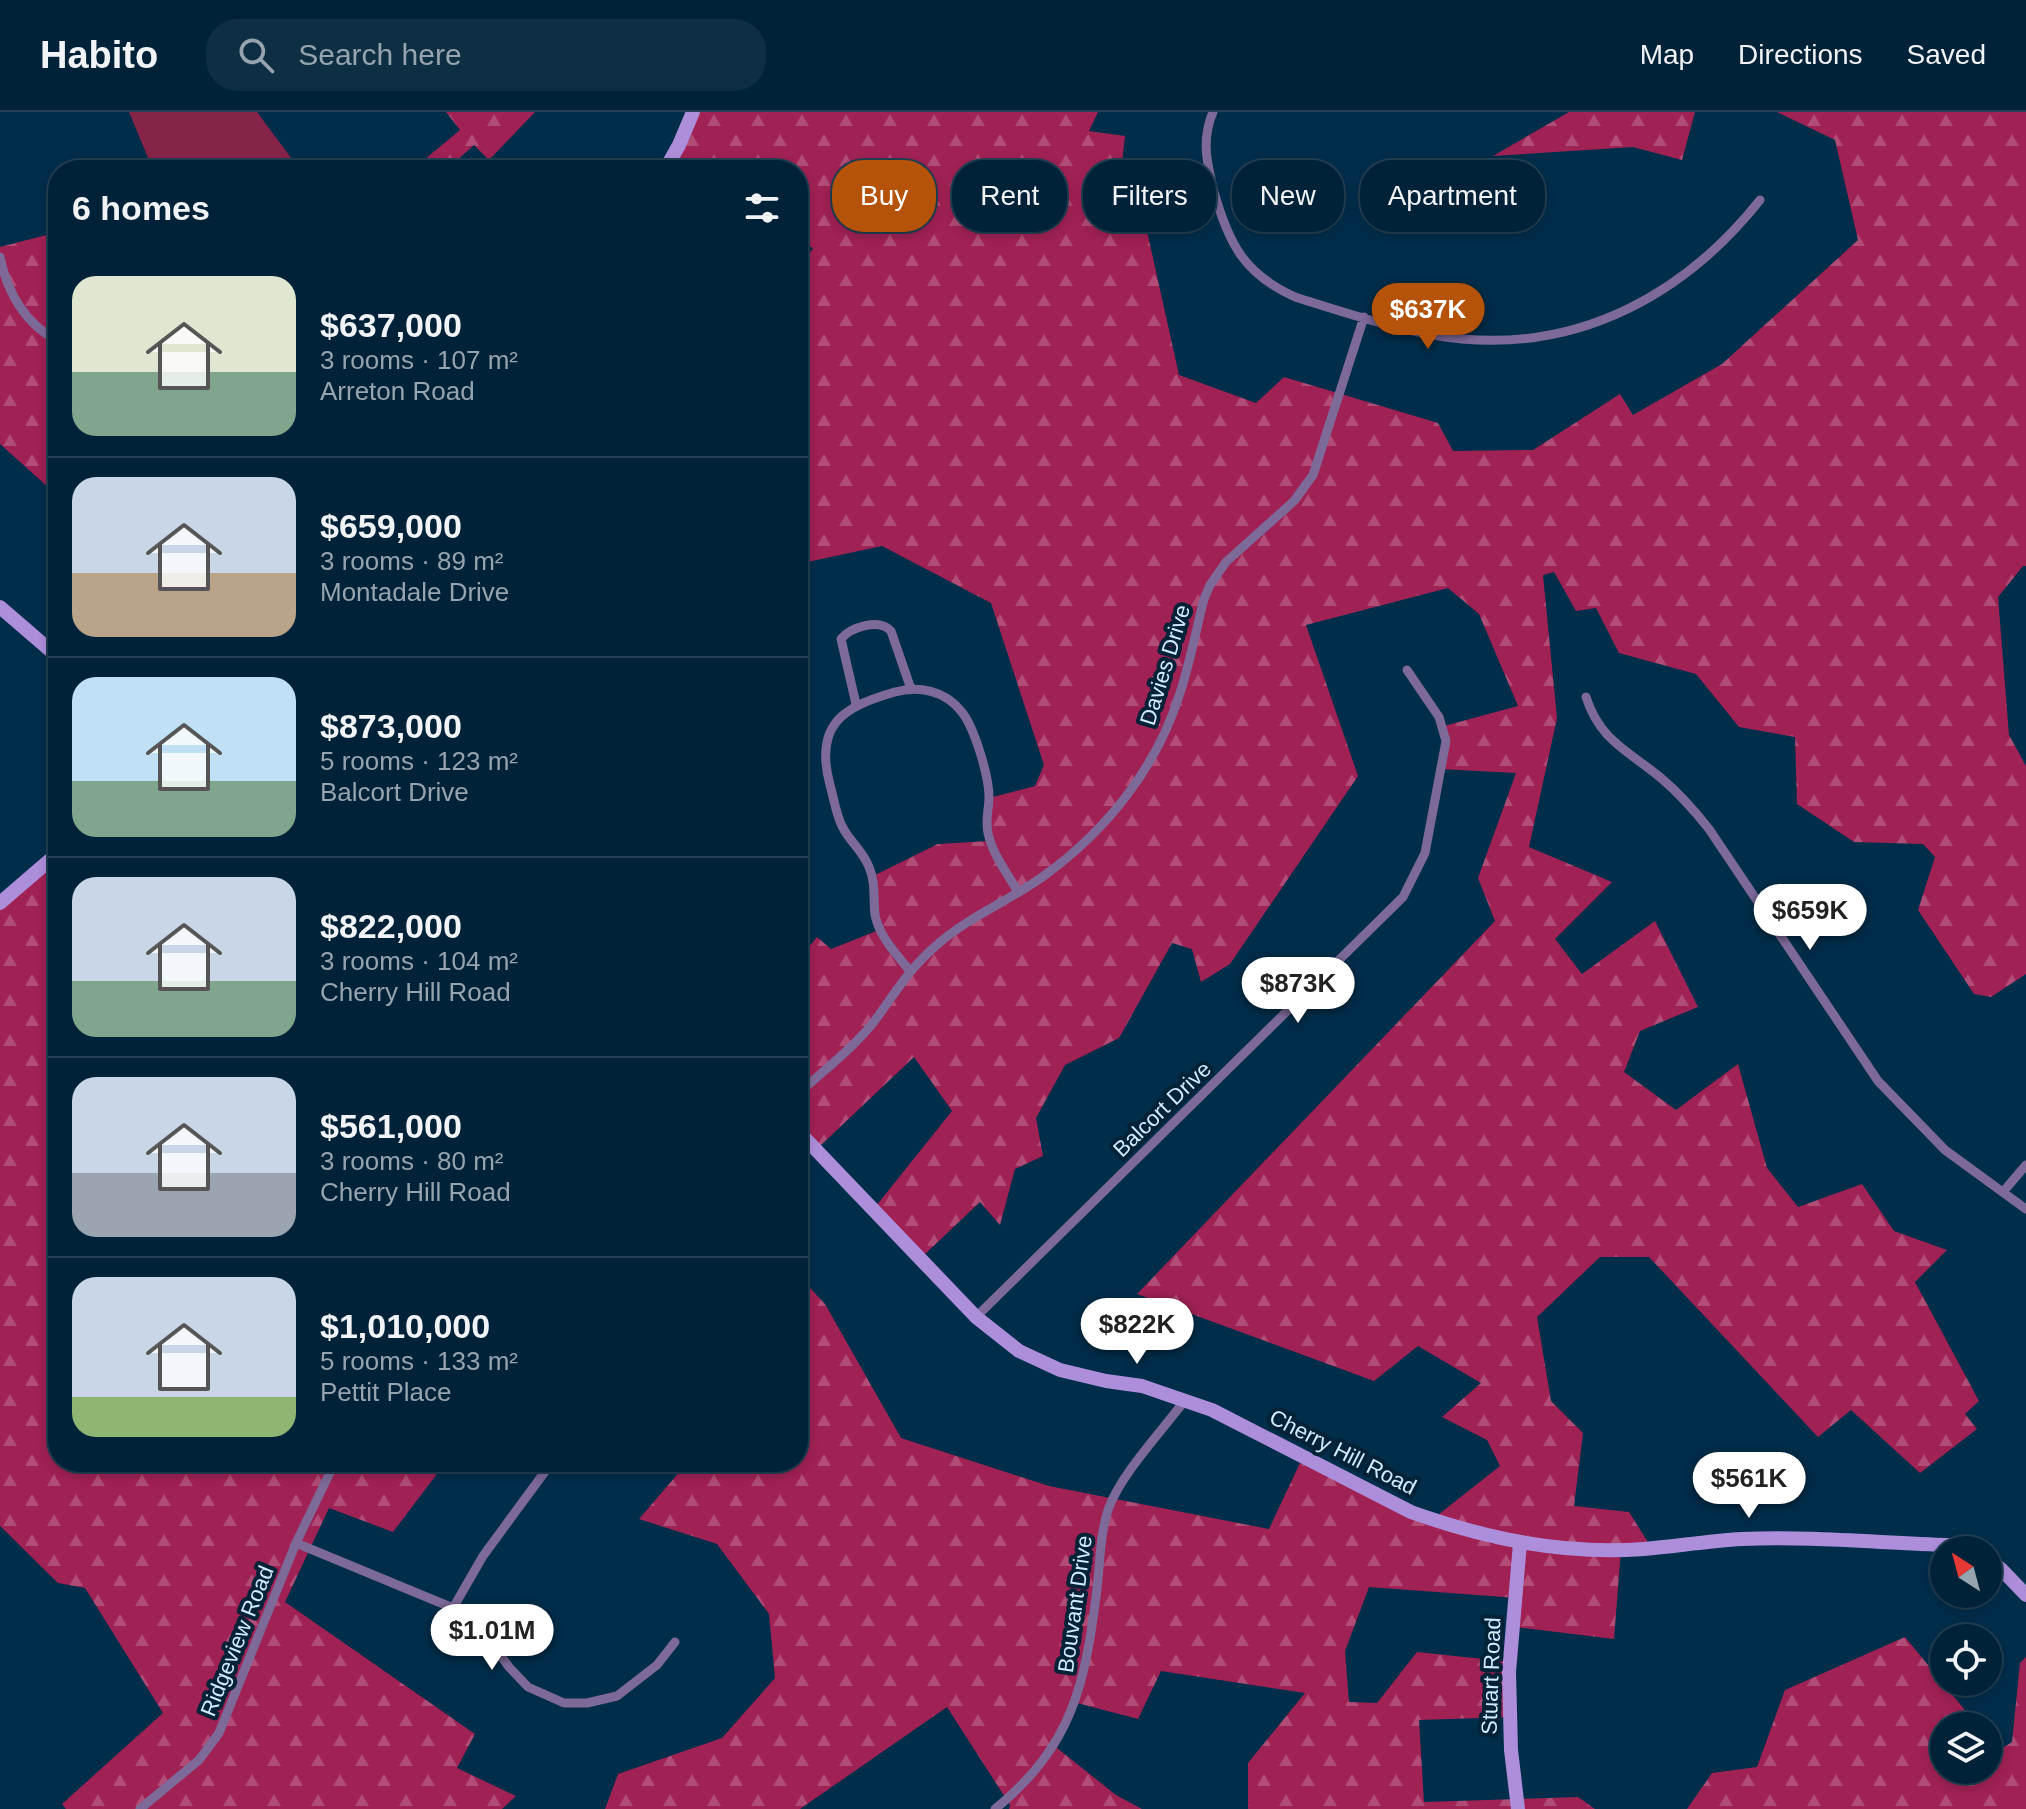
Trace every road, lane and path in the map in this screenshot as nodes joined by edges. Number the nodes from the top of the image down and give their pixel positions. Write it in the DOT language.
graph roads {
  1 [pos="693,112"];
  2 [pos="1213,112"];
  3 [pos="671,160"];
  4 [pos="1760,200"];
  5 [pos="0,257"];
  6 [pos="1364,317"];
  7 [pos="48,335"];
  8 [pos="0,607"];
  9 [pos="48,648"];
  10 [pos="1407,670"];
  11 [pos="911,689"];
  12 [pos="1586,697"];
  13 [pos="856,704"];
  14 [pos="48,862"];
  15 [pos="1018,892"];
  16 [pos="0,903"];
  17 [pos="910,971"];
  18 [pos="808,1085"];
  19 [pos="808,1141"];
  20 [pos="2026,1165"];
  21 [pos="2003,1192"];
  22 [pos="2026,1209"];
  23 [pos="976,1317"];
  24 [pos="1185,1400"];
  25 [pos="330,1472"];
  26 [pos="545,1472"];
  27 [pos="296,1543"];
  28 [pos="1520,1543"];
  29 [pos="1930,1544"];
  30 [pos="2002,1570"];
  31 [pos="2026,1595"];
  32 [pos="453,1608"];
  33 [pos="675,1642"];
  34 [pos="140,1809"];
  35 [pos="995,1809"];
  36 [pos="1518,1809"];
  1 -- 3 [label="street"];
  2 -- 6 [label="street"];
  4 -- 6 [label="street"];
  5 -- 7 [label="street"];
  6 -- 15 [label="street, Davies Drive"];
  8 -- 9 [label="street"];
  10 -- 23 [label="street, Balcort Drive"];
  11 -- 13 [label="street"];
  11 -- 13 [label="street"];
  11 -- 15 [label="street"];
  12 -- 21 [label="street"];
  13 -- 17 [label="street"];
  14 -- 16 [label="street"];
  15 -- 17 [label="street, Davies Drive"];
  17 -- 18 [label="street, Davies Drive"];
  19 -- 23 [label="street, Cherry Hill Road"];
  20 -- 21 [label="street"];
  21 -- 22 [label="street"];
  23 -- 24 [label="street, Cherry Hill Road"];
  24 -- 28 [label="street, Cherry Hill Road"];
  24 -- 35 [label="street, Bouvant Drive"];
  25 -- 27 [label="street, Ridgeview Road"];
  26 -- 32 [label="street"];
  27 -- 32 [label="street"];
  27 -- 34 [label="street, Ridgeview Road"];
  28 -- 29 [label="street, Cherry Hill Road"];
  28 -- 36 [label="street, Stuart Road"];
  30 -- 31 [label="street"];
  32 -- 33 [label="street"];
}
